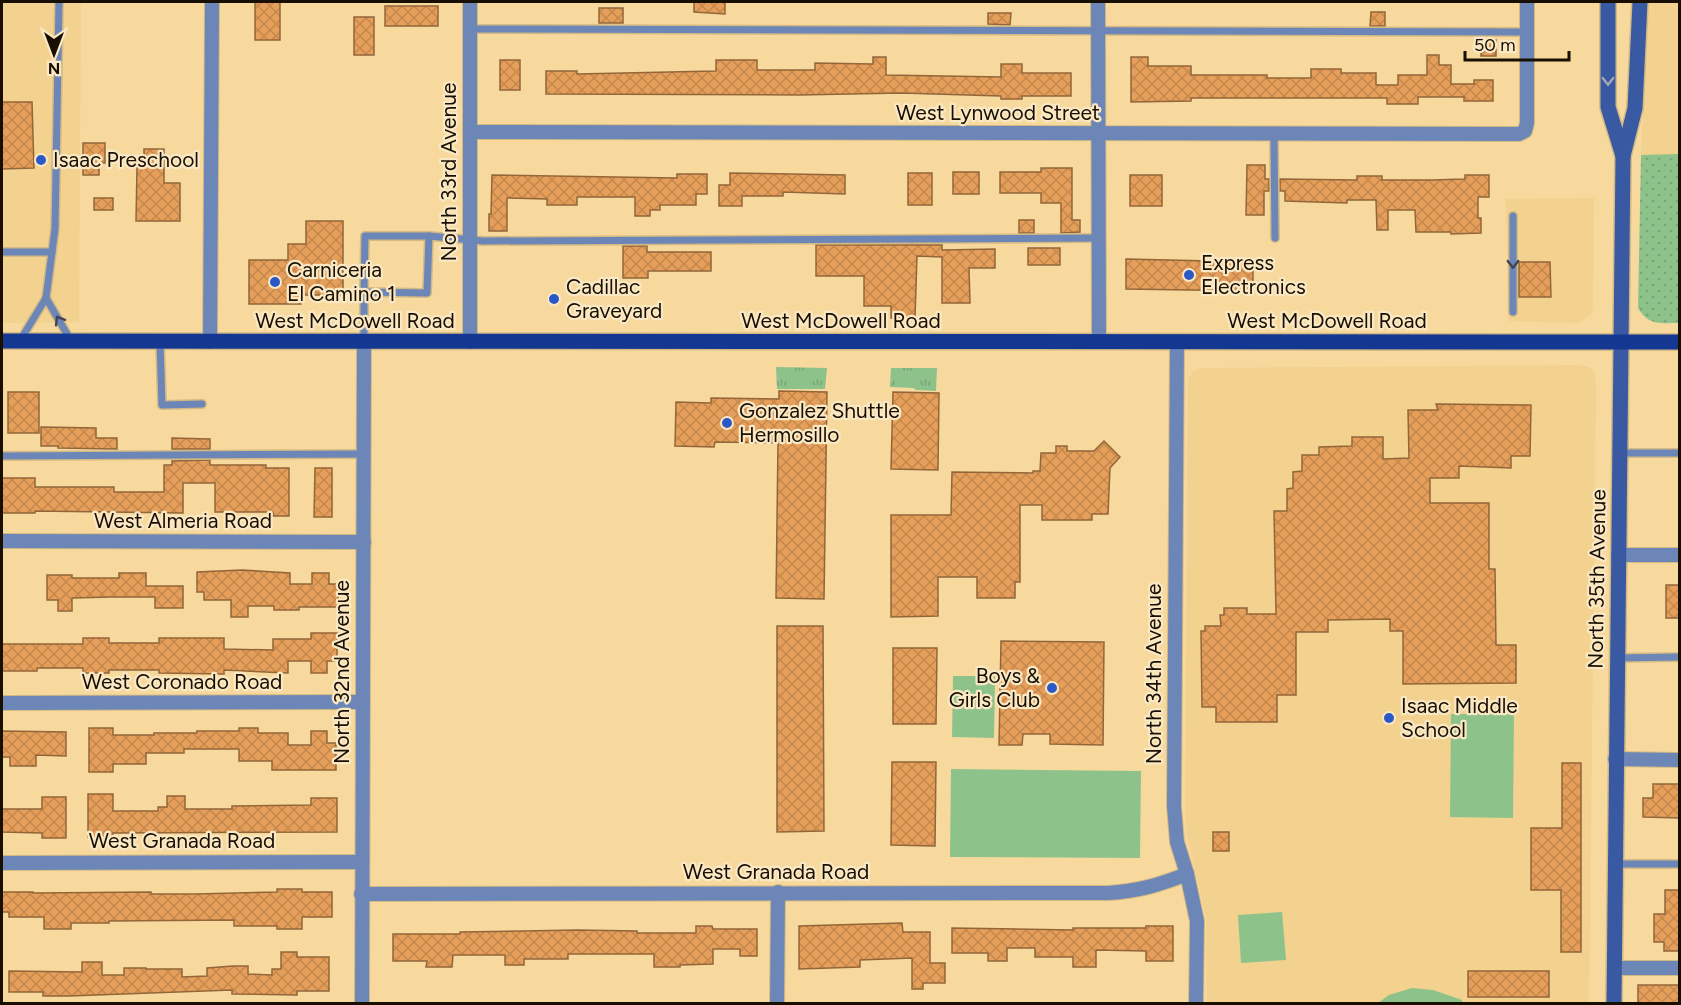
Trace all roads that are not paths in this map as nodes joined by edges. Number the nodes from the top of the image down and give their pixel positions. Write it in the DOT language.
graph roads {
  1 [pos="59,2"];
  2 [pos="212,2"];
  3 [pos="470,2"];
  4 [pos="1098,2"];
  5 [pos="1527,2"];
  6 [pos="1608,2"];
  7 [pos="1640,2"];
  8 [pos="470,29"];
  9 [pos="1099,30"];
  10 [pos="1527,32"];
  11 [pos="470,132"];
  12 [pos="1099,134"];
  13 [pos="1275,134"];
  14 [pos="1623,156"];
  15 [pos="1513,216"];
  16 [pos="429,236"];
  17 [pos="1099,238"];
  18 [pos="1275,238"];
  19 [pos="469,239"];
  20 [pos="2,252"];
  21 [pos="52,252"];
  22 [pos="364,292"];
  23 [pos="46,298"];
  24 [pos="1514,312"];
  25 [pos="2,341"];
  26 [pos="20,341"];
  27 [pos="71,342"];
  28 [pos="160,342"];
  29 [pos="210,342"];
  30 [pos="364,342"];
  31 [pos="470,342"];
  32 [pos="1099,342"];
  33 [pos="1177,342"];
  34 [pos="1620,342"];
  35 [pos="1680,342"];
  36 [pos="202,404"];
  37 [pos="1619,453"];
  38 [pos="1680,453"];
  39 [pos="364,454"];
  40 [pos="2,456"];
  41 [pos="2,541"];
  42 [pos="363,542"];
  43 [pos="1618,555"];
  44 [pos="1680,555"];
  45 [pos="1680,657"];
  46 [pos="1616,658"];
  47 [pos="363,702"];
  48 [pos="2,703"];
  49 [pos="1615,759"];
  50 [pos="1680,760"];
  51 [pos="362,862"];
  52 [pos="2,863"];
  53 [pos="1614,864"];
  54 [pos="1680,864"];
  55 [pos="1187,874"];
  56 [pos="778,892"];
  57 [pos="361,894"];
  58 [pos="1614,968"];
  59 [pos="1680,968"];
  60 [pos="362,1004"];
  61 [pos="777,1004"];
  62 [pos="1196,1004"];
  63 [pos="1614,1004"];
  1 -- 21 [label="lane"];
  2 -- 29 [label="street"];
  3 -- 8 [label="street, North 33rd Avenue"];
  4 -- 9 [label="street"];
  5 -- 10 [label="street"];
  6 -- 14 [label="main road, North 35th Avenue, one-way"];
  7 -- 14 [label="main road, North 35th Avenue"];
  8 -- 9 [label="lane"];
  8 -- 11 [label="street, North 33rd Avenue"];
  9 -- 10 [label="lane"];
  9 -- 12 [label="street"];
  10 -- 13 [label="street, West Lynwood Street"];
  11 -- 12 [label="street, West Lynwood Street"];
  11 -- 19 [label="street, North 33rd Avenue"];
  12 -- 13 [label="street, West Lynwood Street"];
  12 -- 17 [label="street"];
  13 -- 18 [label="lane"];
  14 -- 34 [label="main road, North 35th Avenue"];
  15 -- 24 [label="lane, one-way"];
  16 -- 19 [label="lane"];
  16 -- 22 [label="lane"];
  16 -- 22 [label="lane"];
  17 -- 19 [label="lane"];
  17 -- 32 [label="street"];
  19 -- 31 [label="street, North 33rd Avenue"];
  20 -- 21 [label="lane"];
  21 -- 23 [label="lane"];
  22 -- 30 [label="lane"];
  23 -- 26 [label="lane"];
  27 -- 23 [label="lane, one-way"];
  25 -- 26 [label="main road, West McDowell Road"];
  26 -- 27 [label="main road, West McDowell Road"];
  27 -- 28 [label="main road, West McDowell Road"];
  28 -- 29 [label="main road, West McDowell Road"];
  28 -- 36 [label="lane"];
  29 -- 30 [label="main road, West McDowell Road"];
  30 -- 31 [label="main road, West McDowell Road"];
  30 -- 39 [label="street, North 32nd Avenue"];
  31 -- 32 [label="main road, West McDowell Road"];
  32 -- 33 [label="main road, West McDowell Road"];
  33 -- 34 [label="main road, West McDowell Road"];
  33 -- 55 [label="street, North 34th Avenue"];
  34 -- 35 [label="main road, West McDowell Road"];
  34 -- 37 [label="main road, North 35th Avenue"];
  37 -- 38 [label="lane"];
  37 -- 43 [label="main road, North 35th Avenue"];
  39 -- 40 [label="lane"];
  39 -- 42 [label="street, North 32nd Avenue"];
  41 -- 42 [label="street, West Almeria Road"];
  42 -- 47 [label="street, North 32nd Avenue"];
  43 -- 44 [label="street"];
  43 -- 46 [label="main road, North 35th Avenue"];
  45 -- 46 [label="lane"];
  46 -- 49 [label="main road, North 35th Avenue"];
  47 -- 48 [label="street, West Coronado Road"];
  47 -- 51 [label="street, North 32nd Avenue"];
  49 -- 50 [label="street"];
  49 -- 53 [label="main road, North 35th Avenue"];
  51 -- 52 [label="street, West Granada Road"];
  51 -- 57 [label="street, North 32nd Avenue"];
  53 -- 54 [label="lane"];
  53 -- 58 [label="main road, North 35th Avenue"];
  55 -- 56 [label="street, West Granada Road"];
  55 -- 62 [label="street, North 34th Avenue"];
  56 -- 57 [label="street, West Granada Road"];
  56 -- 61 [label="street"];
  57 -- 60 [label="street, North 32nd Avenue"];
  58 -- 59 [label="street"];
  58 -- 63 [label="main road, North 35th Avenue"];
}
